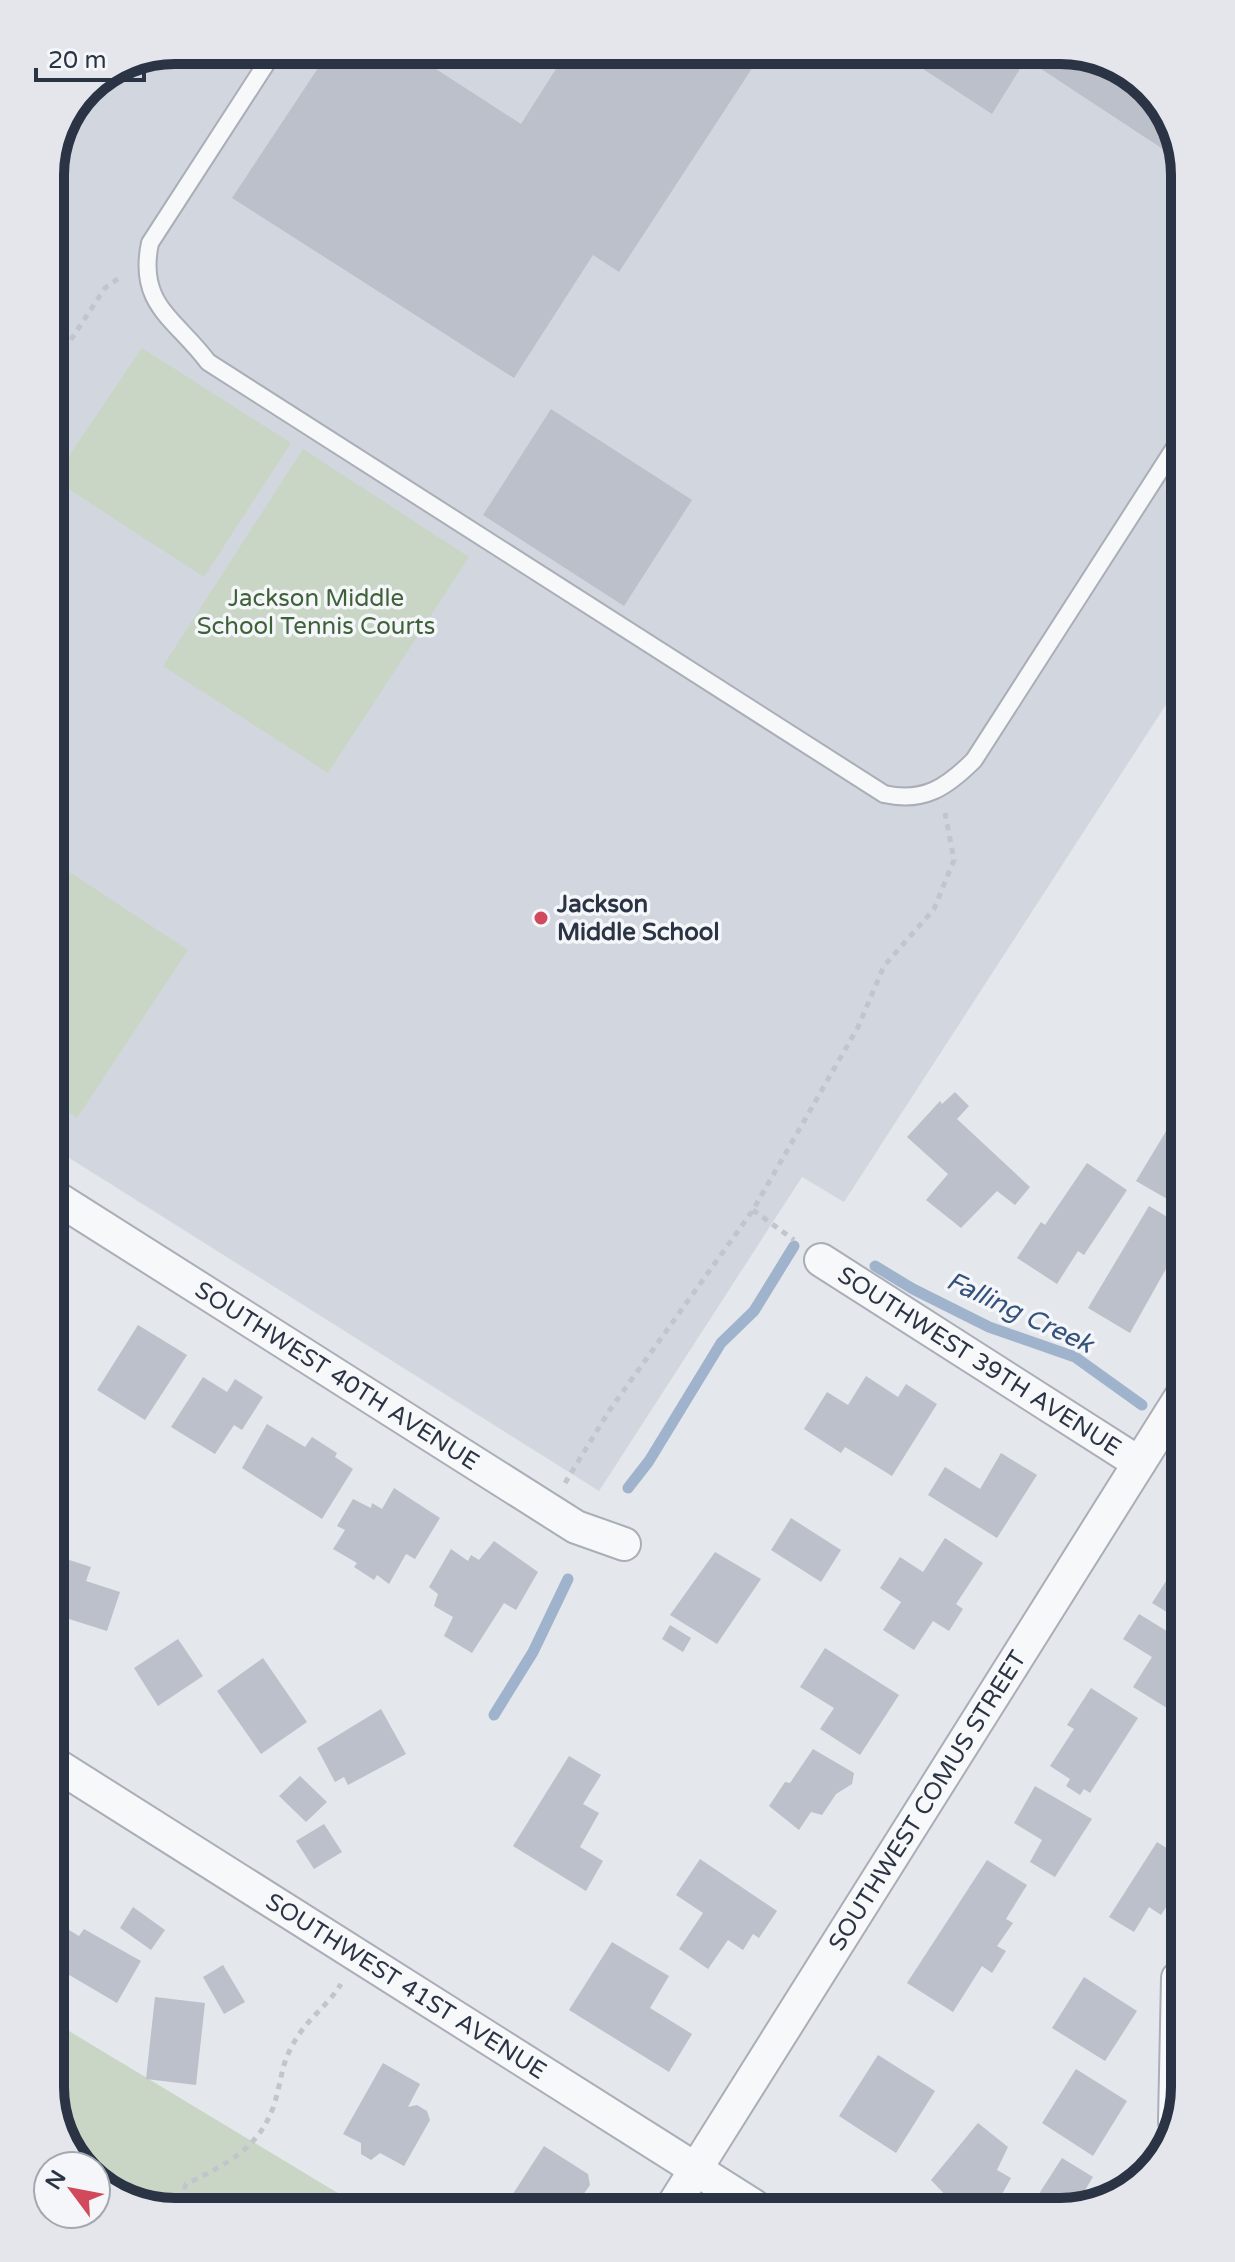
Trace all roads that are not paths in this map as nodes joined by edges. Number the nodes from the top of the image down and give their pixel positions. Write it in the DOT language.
graph roads {
  1 [pos="266,64"];
  2 [pos="1171,453"];
  3 [pos="64,1203"];
  4 [pos="821,1260"];
  5 [pos="1171,1412"];
  6 [pos="1139,1463"];
  7 [pos="624,1544"];
  8 [pos="64,1770"];
  9 [pos="695,2168"];
  10 [pos="677,2198"];
  11 [pos="742,2198"];
  1 -- 2 [label="lane"];
  3 -- 7 [label="street, SOUTHWEST 40TH AVENUE"];
  4 -- 6 [label="street, SOUTHWEST 39TH AVENUE"];
  5 -- 6 [label="street, SOUTHWEST COMUS STREET"];
  6 -- 9 [label="street, SOUTHWEST COMUS STREET"];
  8 -- 9 [label="street, SOUTHWEST 41ST AVENUE"];
  9 -- 10 [label="street, SOUTHWEST COMUS STREET"];
  9 -- 11 [label="street, SOUTHWEST 41ST AVENUE"];
}
